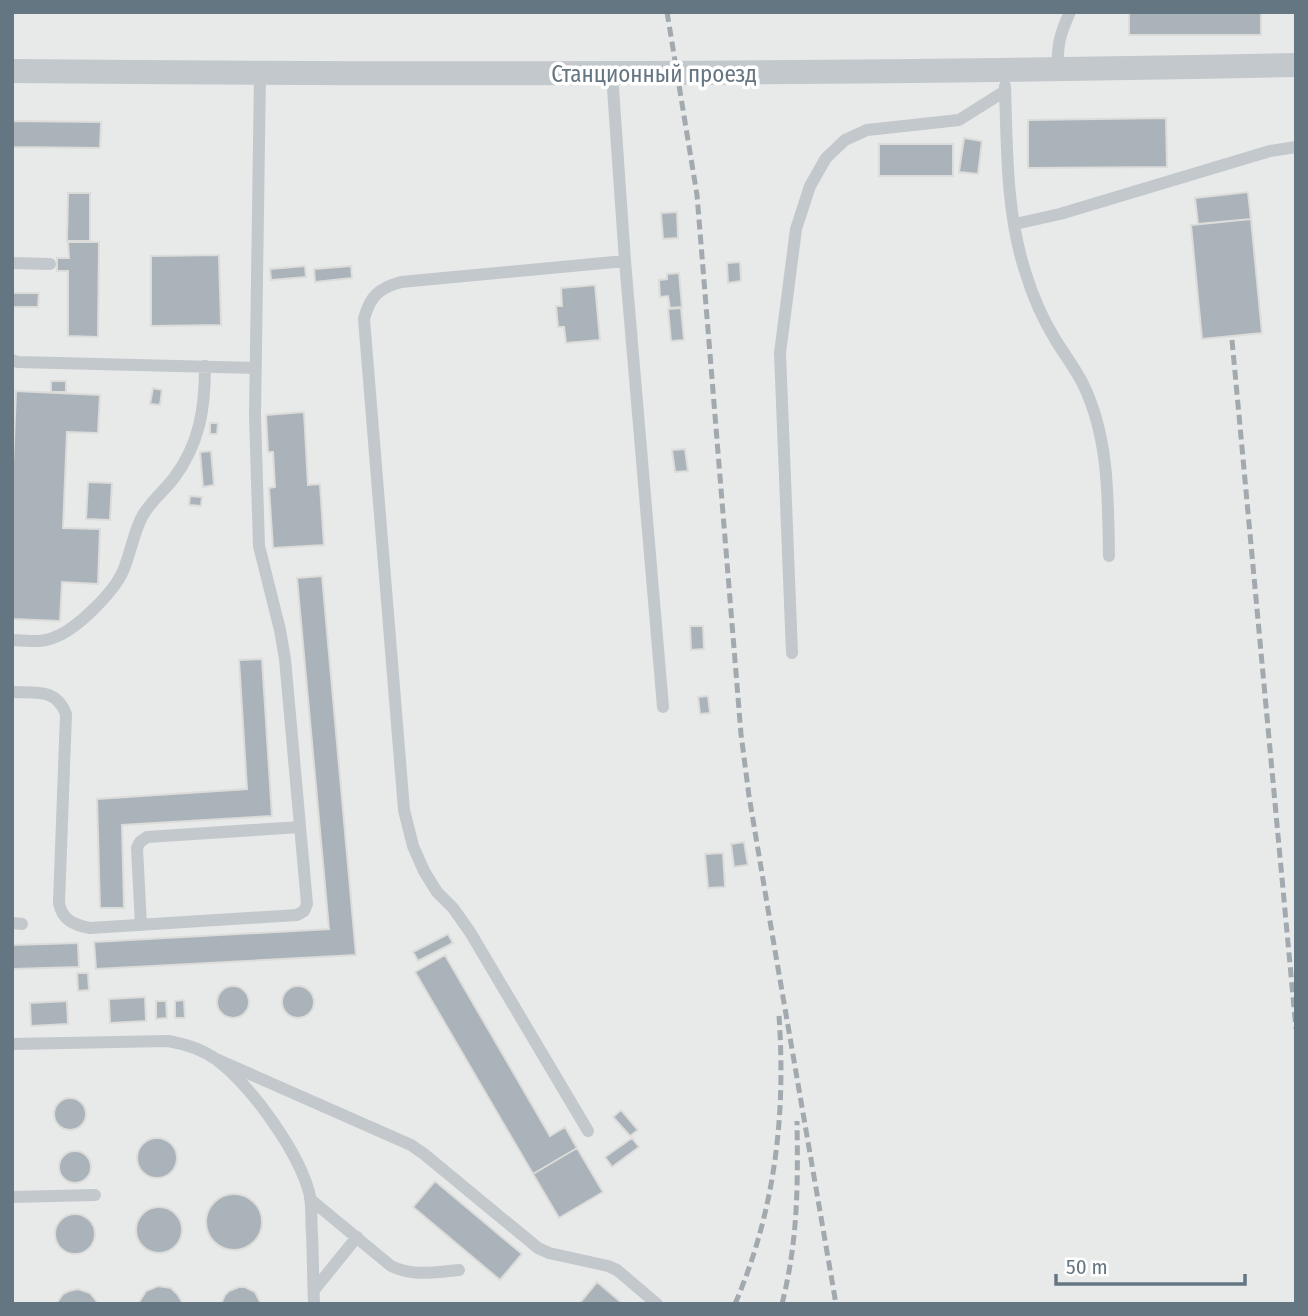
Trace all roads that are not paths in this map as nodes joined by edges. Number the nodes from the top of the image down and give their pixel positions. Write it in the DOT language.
graph roads {
  1 [pos="1070,12"];
  2 [pos="1296,65"];
  3 [pos="1057,70"];
  4 [pos="12,71"];
  5 [pos="260,73"];
  6 [pos="612,74"];
  7 [pos="1005,81"];
  8 [pos="1296,147"];
  9 [pos="1014,224"];
  10 [pos="625,261"];
  11 [pos="12,263"];
  12 [pos="50,264"];
  13 [pos="12,359"];
  14 [pos="205,366"];
  15 [pos="256,368"];
  16 [pos="1109,556"];
  17 [pos="12,640"];
  18 [pos="792,653"];
  19 [pos="12,692"];
  20 [pos="663,707"];
  21 [pos="300,827"];
  22 [pos="141,925"];
  23 [pos="12,1044"];
  24 [pos="216,1059"];
  25 [pos="588,1130"];
  26 [pos="94,1195"];
  27 [pos="12,1197"];
  28 [pos="310,1199"];
  29 [pos="357,1237"];
  30 [pos="459,1270"];
  31 [pos="314,1290"];
  32 [pos="314,1304"];
  33 [pos="657,1304"];
  1 -- 3 [label="lane"];
  2 -- 3 [label="street, Станционный проезд"];
  3 -- 7 [label="street, Станционный проезд"];
  4 -- 5 [label="street, Станционный проезд"];
  5 -- 6 [label="street, Станционный проезд"];
  5 -- 15 [label="lane"];
  6 -- 7 [label="street, Станционный проезд"];
  6 -- 10 [label="lane"];
  7 -- 9 [label="lane"];
  7 -- 18 [label="lane"];
  8 -- 9 [label="lane"];
  9 -- 16 [label="lane"];
  10 -- 20 [label="lane"];
  10 -- 25 [label="lane"];
  11 -- 12 [label="lane"];
  13 -- 14 [label="lane"];
  14 -- 15 [label="lane"];
  14 -- 17 [label="lane"];
  15 -- 21 [label="lane"];
  19 -- 22 [label="lane"];
  21 -- 22 [label="lane"];
  21 -- 22 [label="lane"];
  23 -- 24 [label="lane"];
  24 -- 28 [label="lane"];
  24 -- 33 [label="lane"];
  26 -- 27 [label="lane"];
  28 -- 29 [label="lane"];
  28 -- 31 [label="lane"];
  29 -- 30 [label="lane"];
  29 -- 31 [label="lane"];
  31 -- 32 [label="lane"];
}
